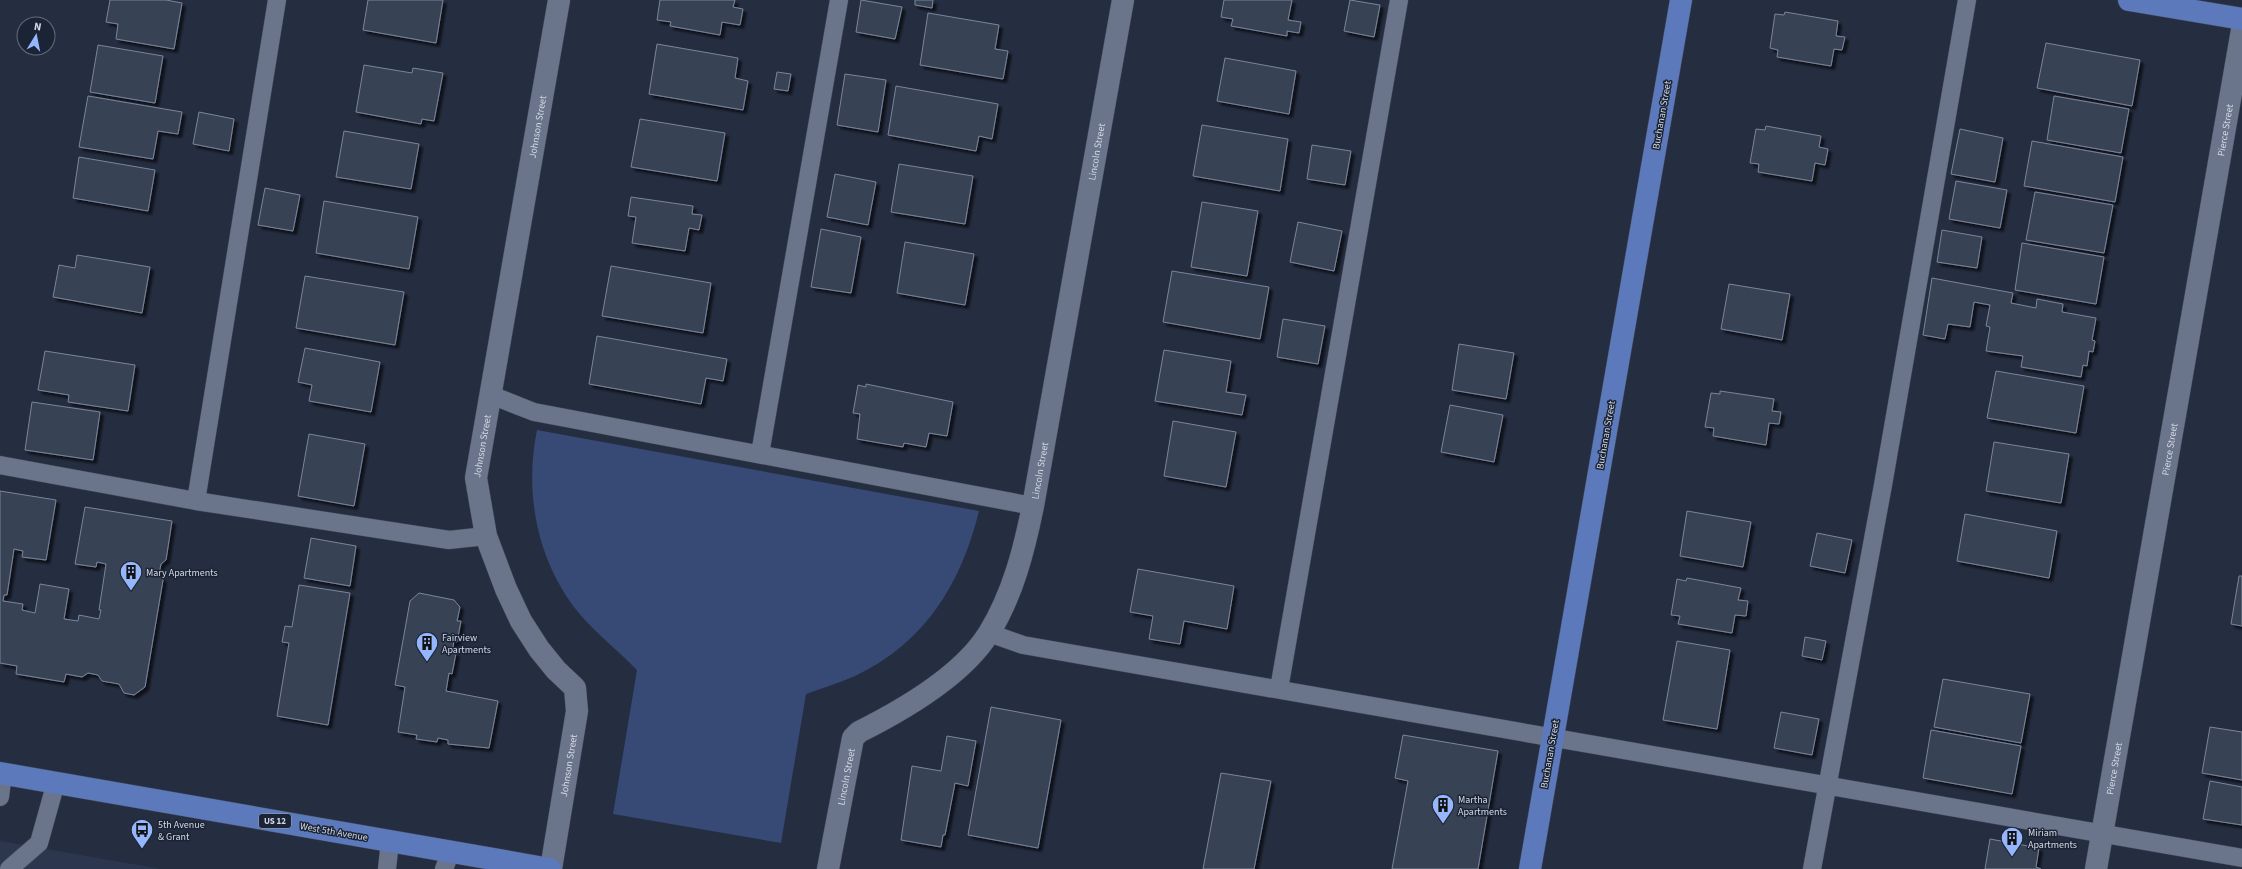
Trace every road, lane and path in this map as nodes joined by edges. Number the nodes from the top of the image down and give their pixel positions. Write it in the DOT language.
graph roads {
  1 [pos="277,0"];
  2 [pos="559,0"];
  3 [pos="840,0"];
  4 [pos="1123,0"];
  5 [pos="1399,0"];
  6 [pos="1681,0"];
  7 [pos="1967,0"];
  8 [pos="2129,0"];
  9 [pos="2242,19"];
  10 [pos="2242,30"];
  11 [pos="491,395"];
  12 [pos="760,454"];
  13 [pos="0,465"];
  14 [pos="196,501"];
  15 [pos="1033,506"];
  16 [pos="486,536"];
  17 [pos="989,633"];
  18 [pos="1279,688"];
  19 [pos="1552,738"];
  20 [pos="2,773"];
  21 [pos="56,782"];
  22 [pos="1828,785"];
  23 [pos="0,798"];
  24 [pos="2102,835"];
  25 [pos="390,841"];
  26 [pos="2242,858"];
  27 [pos="448,860"];
  28 [pos="9,869"];
  29 [pos="387,869"];
  30 [pos="551,869"];
  31 [pos="828,869"];
  32 [pos="1530,869"];
  33 [pos="1812,869"];
  34 [pos="2096,869"];
  1 -- 14 [label="lane"];
  2 -- 11 [label="street, Johnson Street"];
  3 -- 12 [label="lane"];
  4 -- 15 [label="street, Lincoln Street"];
  5 -- 18 [label="lane"];
  6 -- 19 [label="main road, Buchanan Street"];
  7 -- 22 [label="lane"];
  8 -- 9 [label="main road"];
  10 -- 24 [label="street, Pierce Street"];
  11 -- 12 [label="lane"];
  11 -- 16 [label="street, Johnson Street"];
  12 -- 15 [label="lane"];
  13 -- 14 [label="lane"];
  14 -- 16 [label="lane"];
  15 -- 17 [label="street, Lincoln Street"];
  16 -- 30 [label="street, Johnson Street"];
  17 -- 18 [label="lane"];
  17 -- 31 [label="street, Lincoln Street"];
  18 -- 19 [label="lane"];
  19 -- 22 [label="lane"];
  19 -- 32 [label="main road, Buchanan Street"];
  20 -- 21 [label="main road, West 5th Avenue / US 12"];
  20 -- 23 [label="lane"];
  21 -- 25 [label="main road, West 5th Avenue / US 12"];
  21 -- 28 [label="lane"];
  22 -- 24 [label="lane"];
  22 -- 33 [label="lane"];
  24 -- 26 [label="lane"];
  24 -- 34 [label="street, Pierce Street"];
  25 -- 27 [label="main road, West 5th Avenue / US 12"];
  25 -- 29 [label="lane"];
  27 -- 30 [label="main road, West 5th Avenue / US 12"];
}
